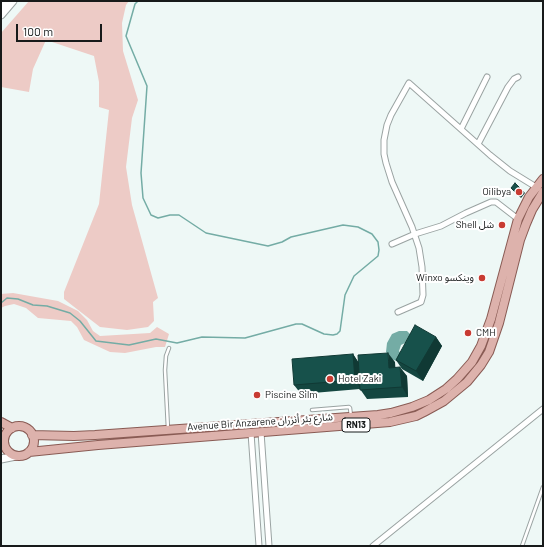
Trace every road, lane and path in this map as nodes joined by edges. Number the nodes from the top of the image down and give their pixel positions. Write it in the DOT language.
graph roads {
  1 [pos="6,1"];
  2 [pos="13,1"];
  3 [pos="1,7"];
  4 [pos="1,15"];
  5 [pos="487,77"];
  6 [pos="518,77"];
  7 [pos="461,129"];
  8 [pos="478,144"];
  9 [pos="543,179"];
  10 [pos="536,187"];
  11 [pos="543,192"];
  12 [pos="518,219"];
  13 [pos="415,234"];
  14 [pos="392,244"];
  15 [pos="398,312"];
  16 [pos="169,348"];
  17 [pos="543,409"];
  18 [pos="312,410"];
  19 [pos="352,417"];
  20 [pos="1,422"];
  21 [pos="261,423"];
  22 [pos="250,424"];
  23 [pos="12,428"];
  24 [pos="168,430"];
  25 [pos="261,432"];
  26 [pos="251,433"];
  27 [pos="32,435"];
  28 [pos="3,441"];
  29 [pos="29,452"];
  30 [pos="16,456"];
  31 [pos="1,459"];
  32 [pos="543,487"];
  33 [pos="259,546"];
  34 [pos="269,546"];
  35 [pos="373,546"];
  36 [pos="522,546"];
  1 -- 3 [label="main road"];
  2 -- 4 [label="main road"];
  5 -- 7 [label="street"];
  6 -- 8 [label="street"];
  7 -- 8 [label="street"];
  7 -- 13 [label="street"];
  8 -- 10 [label="street"];
  9 -- 10 [label="main road, Avenue Bir Anzarene شارع بئر أنزران / RN13"];
  10 -- 12 [label="main road, Avenue Bir Anzarene شارع بئر أنزران / RN13"];
  11 -- 25 [label="main road, Avenue Bir Anzarene شارع بئر أنزران / RN13"];
  12 -- 13 [label="street"];
  12 -- 19 [label="main road, Avenue Bir Anzarene شارع بئر أنزران / RN13"];
  13 -- 14 [label="street"];
  13 -- 15 [label="street"];
  16 -- 24 [label="lane"];
  17 -- 35 [label="street"];
  18 -- 19 [label="lane"];
  19 -- 21 [label="main road, Avenue Bir Anzarene شارع بئر أنزران / RN13"];
  20 -- 23 [label="main road, RN13"];
  21 -- 22 [label="main road, Avenue Bir Anzarene شارع بئر أنزران / RN13"];
  21 -- 25 [label="main road"];
  22 -- 24 [label="main road, Avenue Bir Anzarene شارع بئر أنزران / RN13"];
  22 -- 26 [label="main road"];
  23 -- 27 [label="main road, RN13"];
  23 -- 28 [label="main road"];
  24 -- 27 [label="main road, Avenue Bir Anzarene شارع بئر أنزران / RN13"];
  25 -- 26 [label="main road, Avenue Bir Anzarene شارع بئر أنزران / RN13"];
  25 -- 34 [label="street"];
  26 -- 29 [label="main road, Avenue Bir Anzarene شارع بئر أنزران / RN13"];
  26 -- 33 [label="street"];
  27 -- 29 [label="main road"];
  28 -- 30 [label="main road"];
  29 -- 30 [label="main road, RN13"];
  30 -- 31 [label="main road"];
  32 -- 36 [label="lane"];
}
